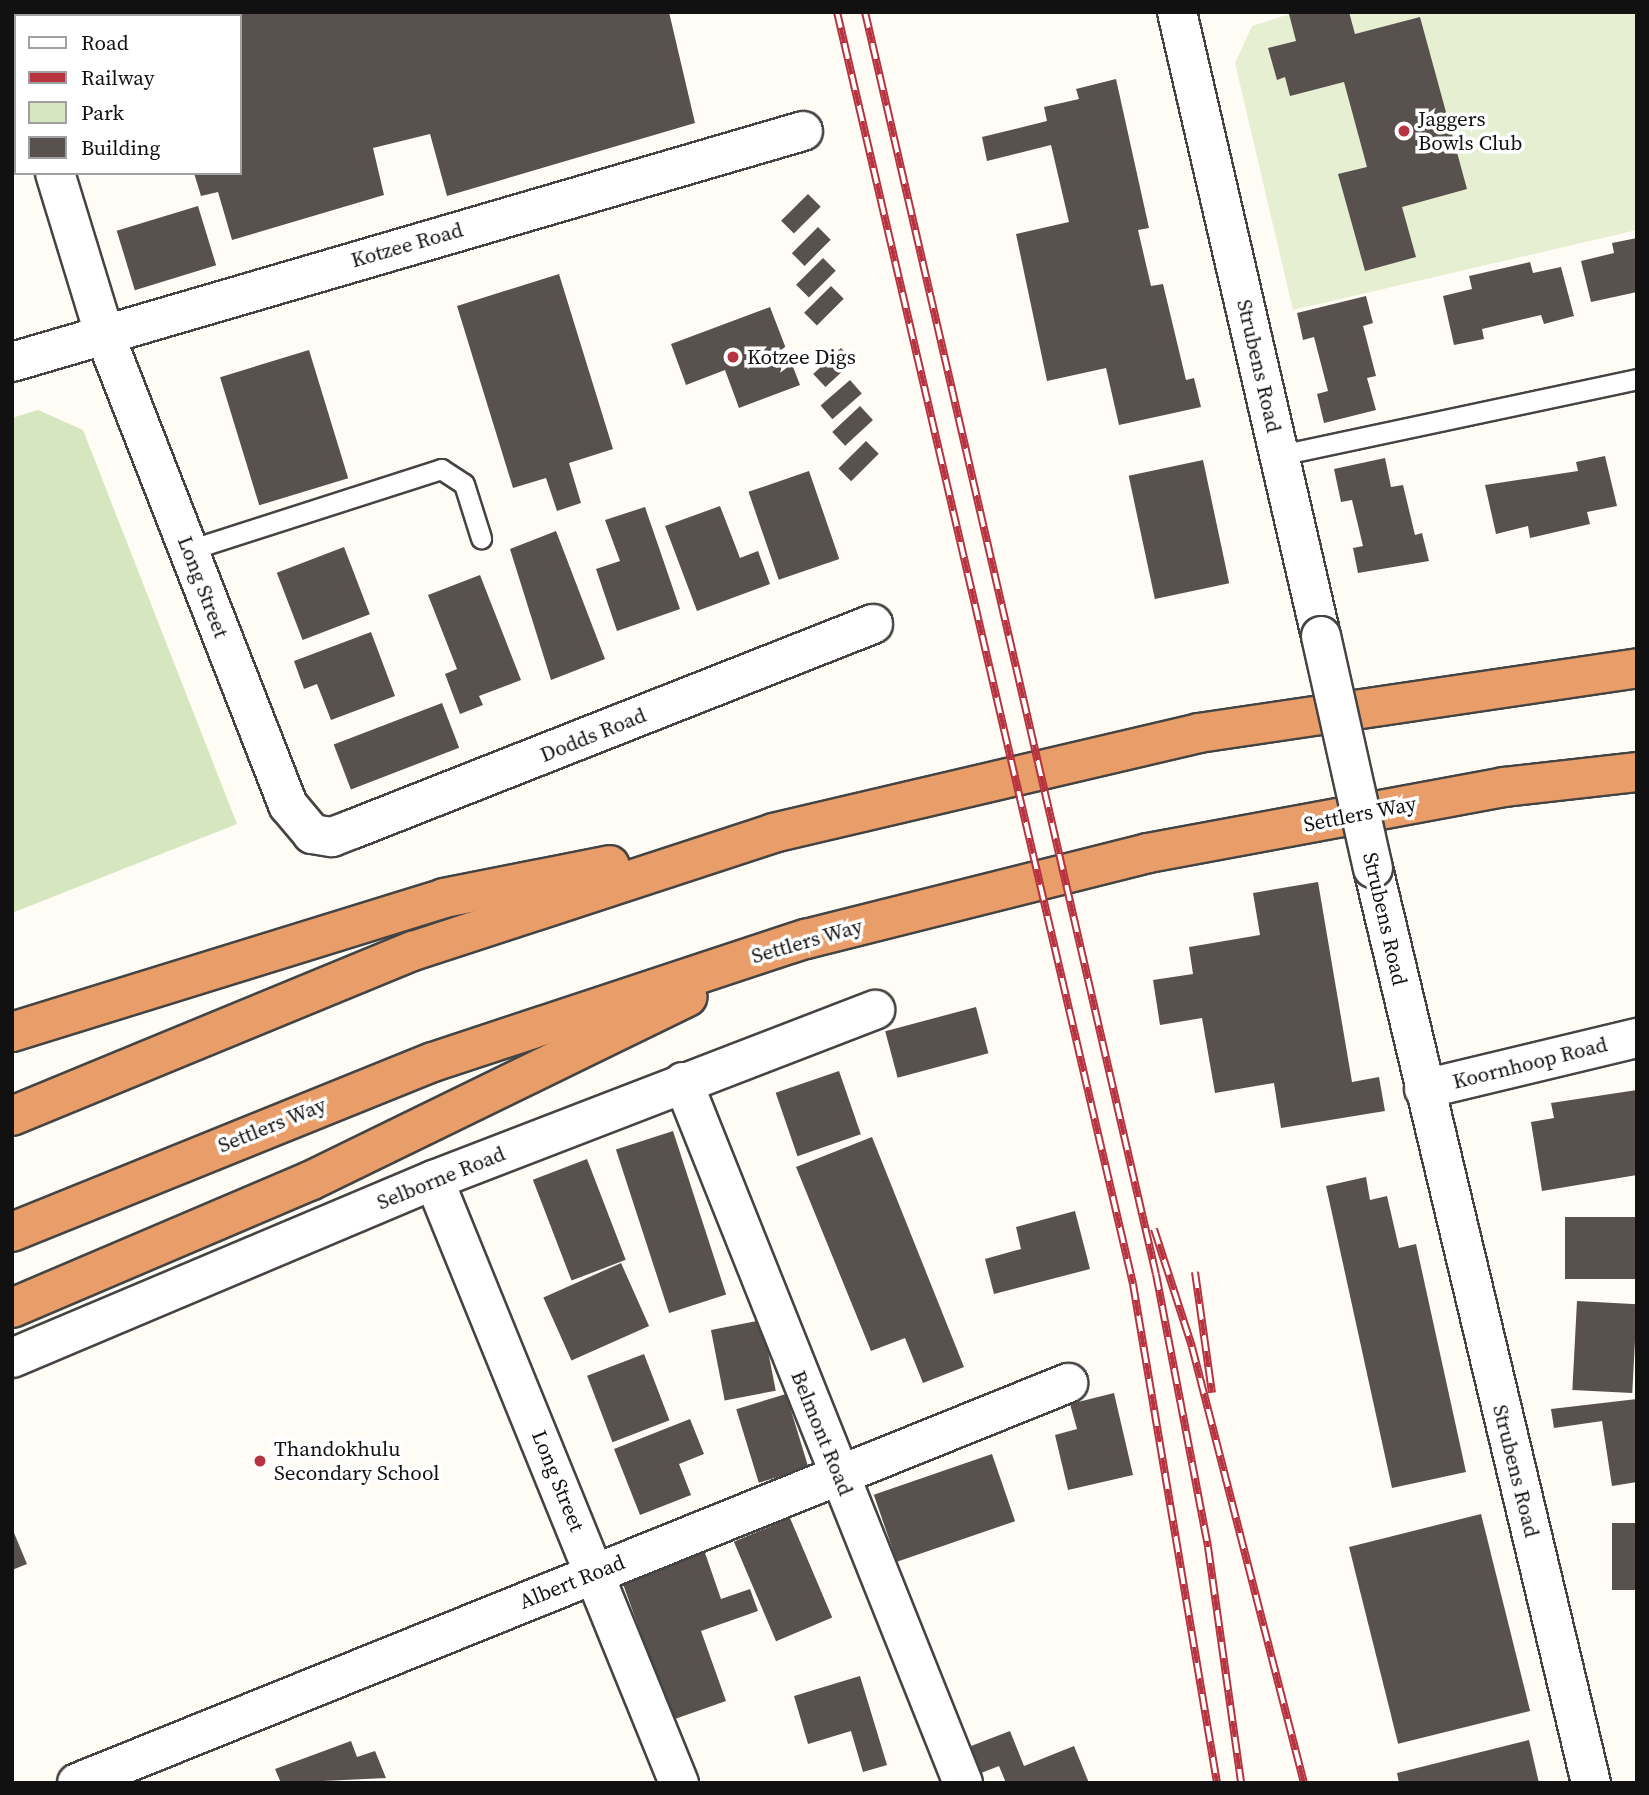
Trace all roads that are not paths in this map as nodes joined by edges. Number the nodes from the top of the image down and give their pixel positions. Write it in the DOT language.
graph roads {
  1 [pos="1177,12"];
  2 [pos="803,131"];
  3 [pos="56,175"];
  4 [pos="104,333"];
  5 [pos="12,362"];
  6 [pos="1637,379"];
  7 [pos="1280,455"];
  8 [pos="481,538"];
  9 [pos="189,550"];
  10 [pos="873,624"];
  11 [pos="1637,668"];
  12 [pos="1637,772"];
  13 [pos="1533,783"];
  14 [pos="1637,787"];
  15 [pos="312,834"];
  16 [pos="709,852"];
  17 [pos="806,939"];
  18 [pos="875,1010"];
  19 [pos="12,1032"];
  20 [pos="1637,1038"];
  21 [pos="683,1082"];
  22 [pos="1424,1089"];
  23 [pos="12,1116"];
  24 [pos="434,1180"];
  25 [pos="12,1232"];
  26 [pos="12,1308"];
  27 [pos="12,1358"];
  28 [pos="1068,1384"];
  29 [pos="839,1474"];
  30 [pos="595,1573"];
  31 [pos="89,1780"];
  32 [pos="679,1783"];
  33 [pos="963,1783"];
  34 [pos="1591,1783"];
  1 -- 7 [label="street, Strubens Road"];
  2 -- 4 [label="street, Kotzee Road"];
  3 -- 4 [label="street, Long Street"];
  4 -- 5 [label="street, Kotzee Road"];
  4 -- 9 [label="street, Long Street"];
  6 -- 7 [label="lane"];
  7 -- 22 [label="street, Strubens Road, bridge"];
  8 -- 9 [label="lane"];
  9 -- 15 [label="street, Long Street"];
  10 -- 15 [label="street, Dodds Road"];
  11 -- 16 [label="highway"];
  12 -- 13 [label="highway, Settlers Way"];
  13 -- 14 [label="highway"];
  13 -- 17 [label="highway, Settlers Way"];
  16 -- 19 [label="highway"];
  16 -- 23 [label="highway"];
  17 -- 25 [label="highway, Settlers Way"];
  17 -- 26 [label="highway"];
  18 -- 21 [label="street, Selborne Road"];
  20 -- 22 [label="street, Koornhoop Road"];
  21 -- 24 [label="street, Selborne Road"];
  21 -- 29 [label="street, Belmont Road"];
  22 -- 34 [label="street, Strubens Road"];
  24 -- 27 [label="street, Selborne Road"];
  24 -- 30 [label="street, Long Street"];
  28 -- 29 [label="street, Albert Road"];
  29 -- 30 [label="street, Albert Road"];
  29 -- 33 [label="street, Belmont Road"];
  30 -- 31 [label="street, Albert Road"];
  30 -- 32 [label="street, Long Street"];
}
